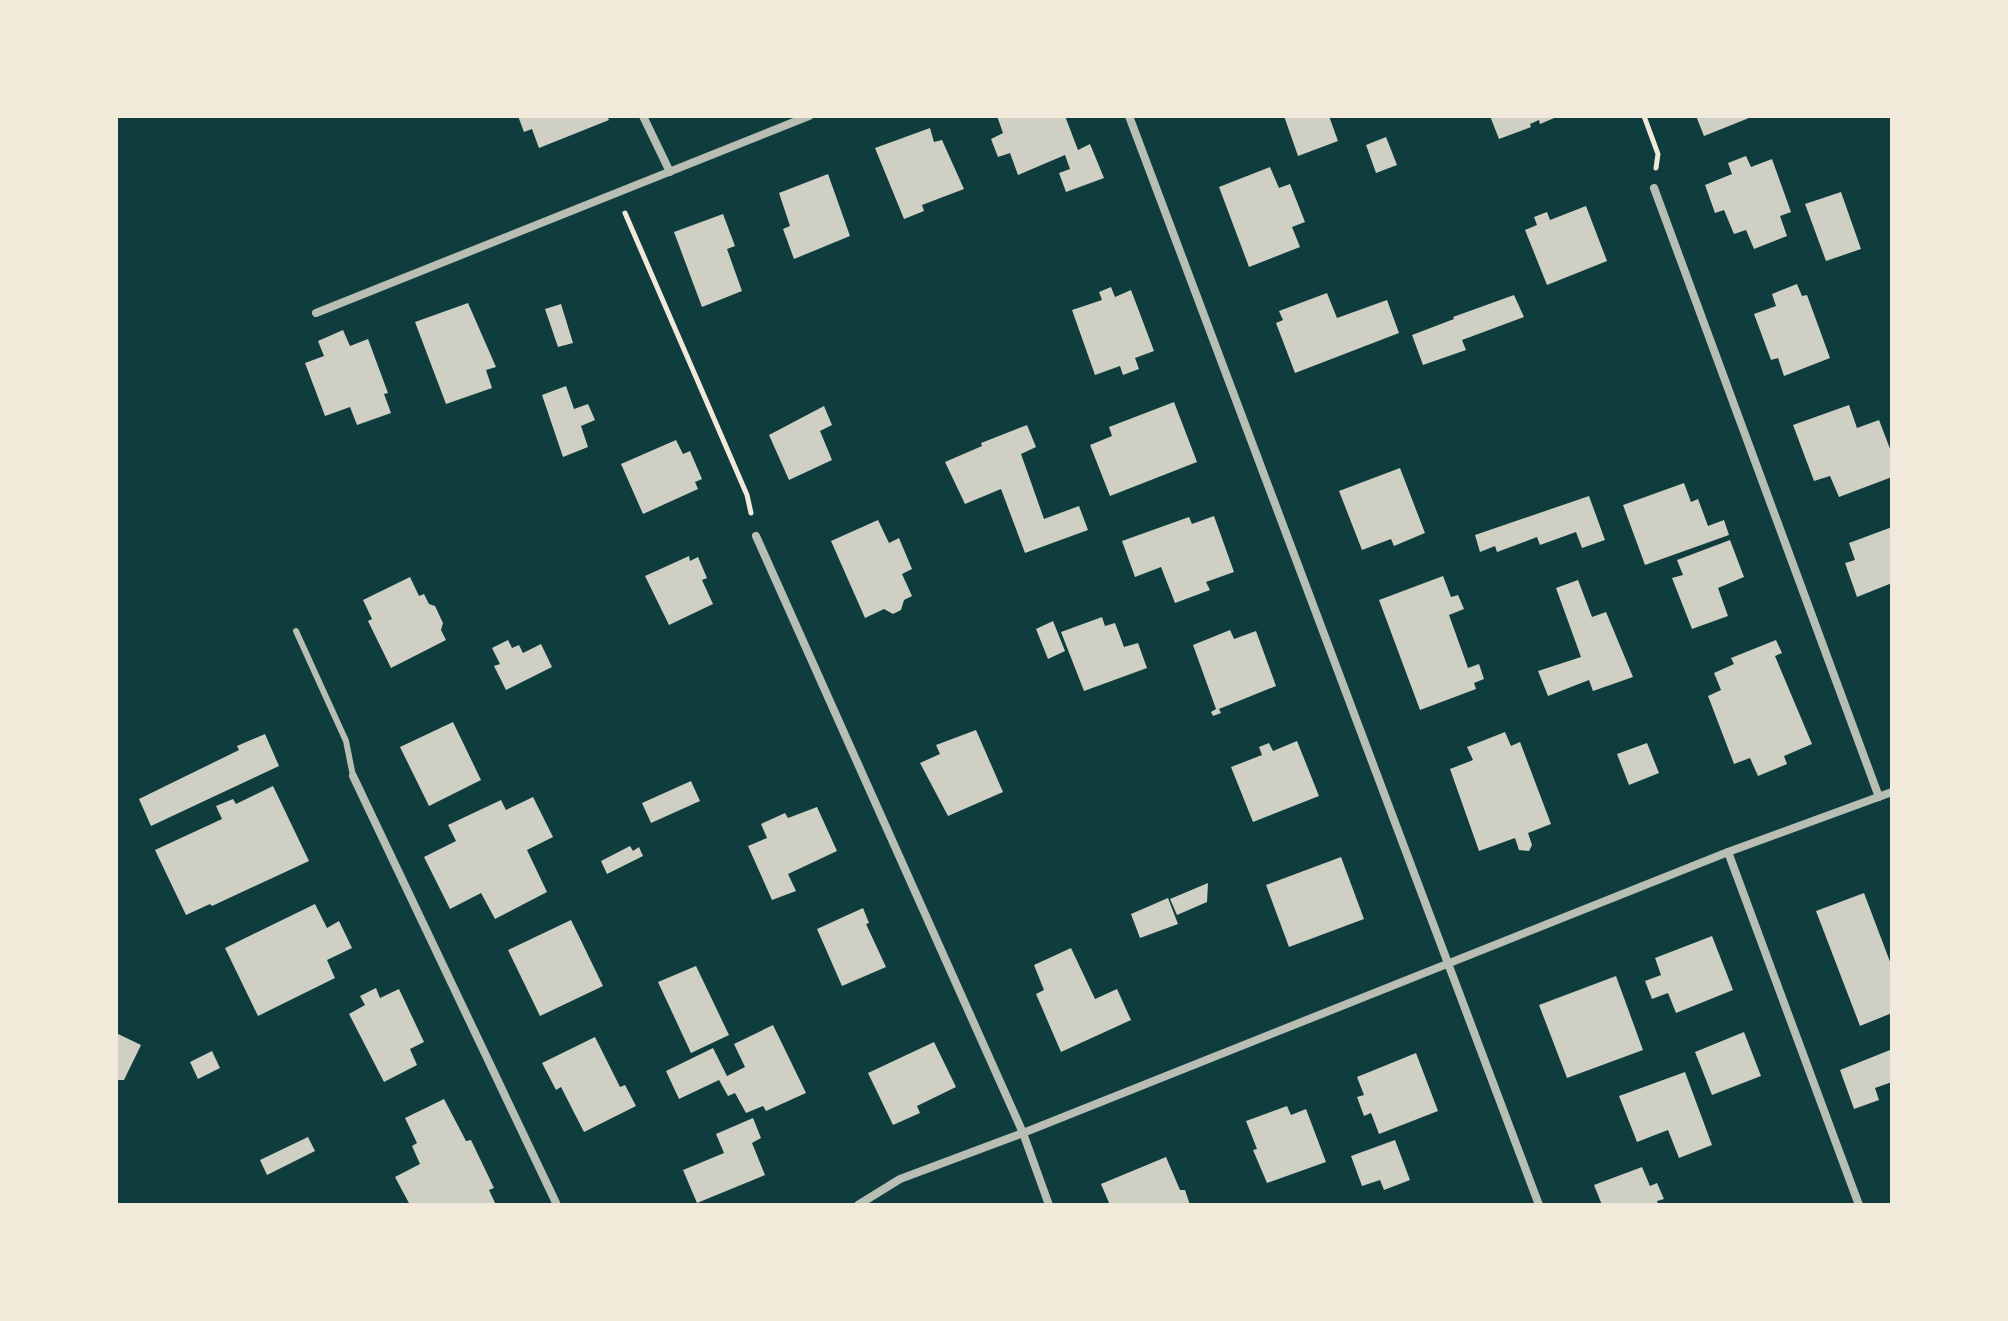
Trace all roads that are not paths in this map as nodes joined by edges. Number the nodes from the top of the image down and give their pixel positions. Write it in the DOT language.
graph roads {
  1 [pos="643,116"];
  2 [pos="809,116"];
  3 [pos="1129,116"];
  4 [pos="670,172"];
  5 [pos="1654,188"];
  6 [pos="316,313"];
  7 [pos="756,536"];
  8 [pos="296,631"];
  9 [pos="353,776"];
  10 [pos="1892,792"];
  11 [pos="1879,797"];
  12 [pos="1728,852"];
  13 [pos="1447,965"];
  14 [pos="1023,1133"];
  15 [pos="557,1205"];
  16 [pos="858,1205"];
  17 [pos="1049,1205"];
  18 [pos="1539,1205"];
  19 [pos="1859,1205"];
  1 -- 4 [label="street"];
  2 -- 4 [label="street"];
  3 -- 13 [label="street"];
  4 -- 6 [label="street"];
  5 -- 11 [label="street"];
  7 -- 14 [label="street"];
  8 -- 9 [label="lane"];
  9 -- 15 [label="street"];
  10 -- 11 [label="street"];
  11 -- 12 [label="street"];
  12 -- 13 [label="street"];
  12 -- 19 [label="street"];
  13 -- 14 [label="street"];
  13 -- 18 [label="street"];
  14 -- 16 [label="street"];
  14 -- 17 [label="street"];
}
